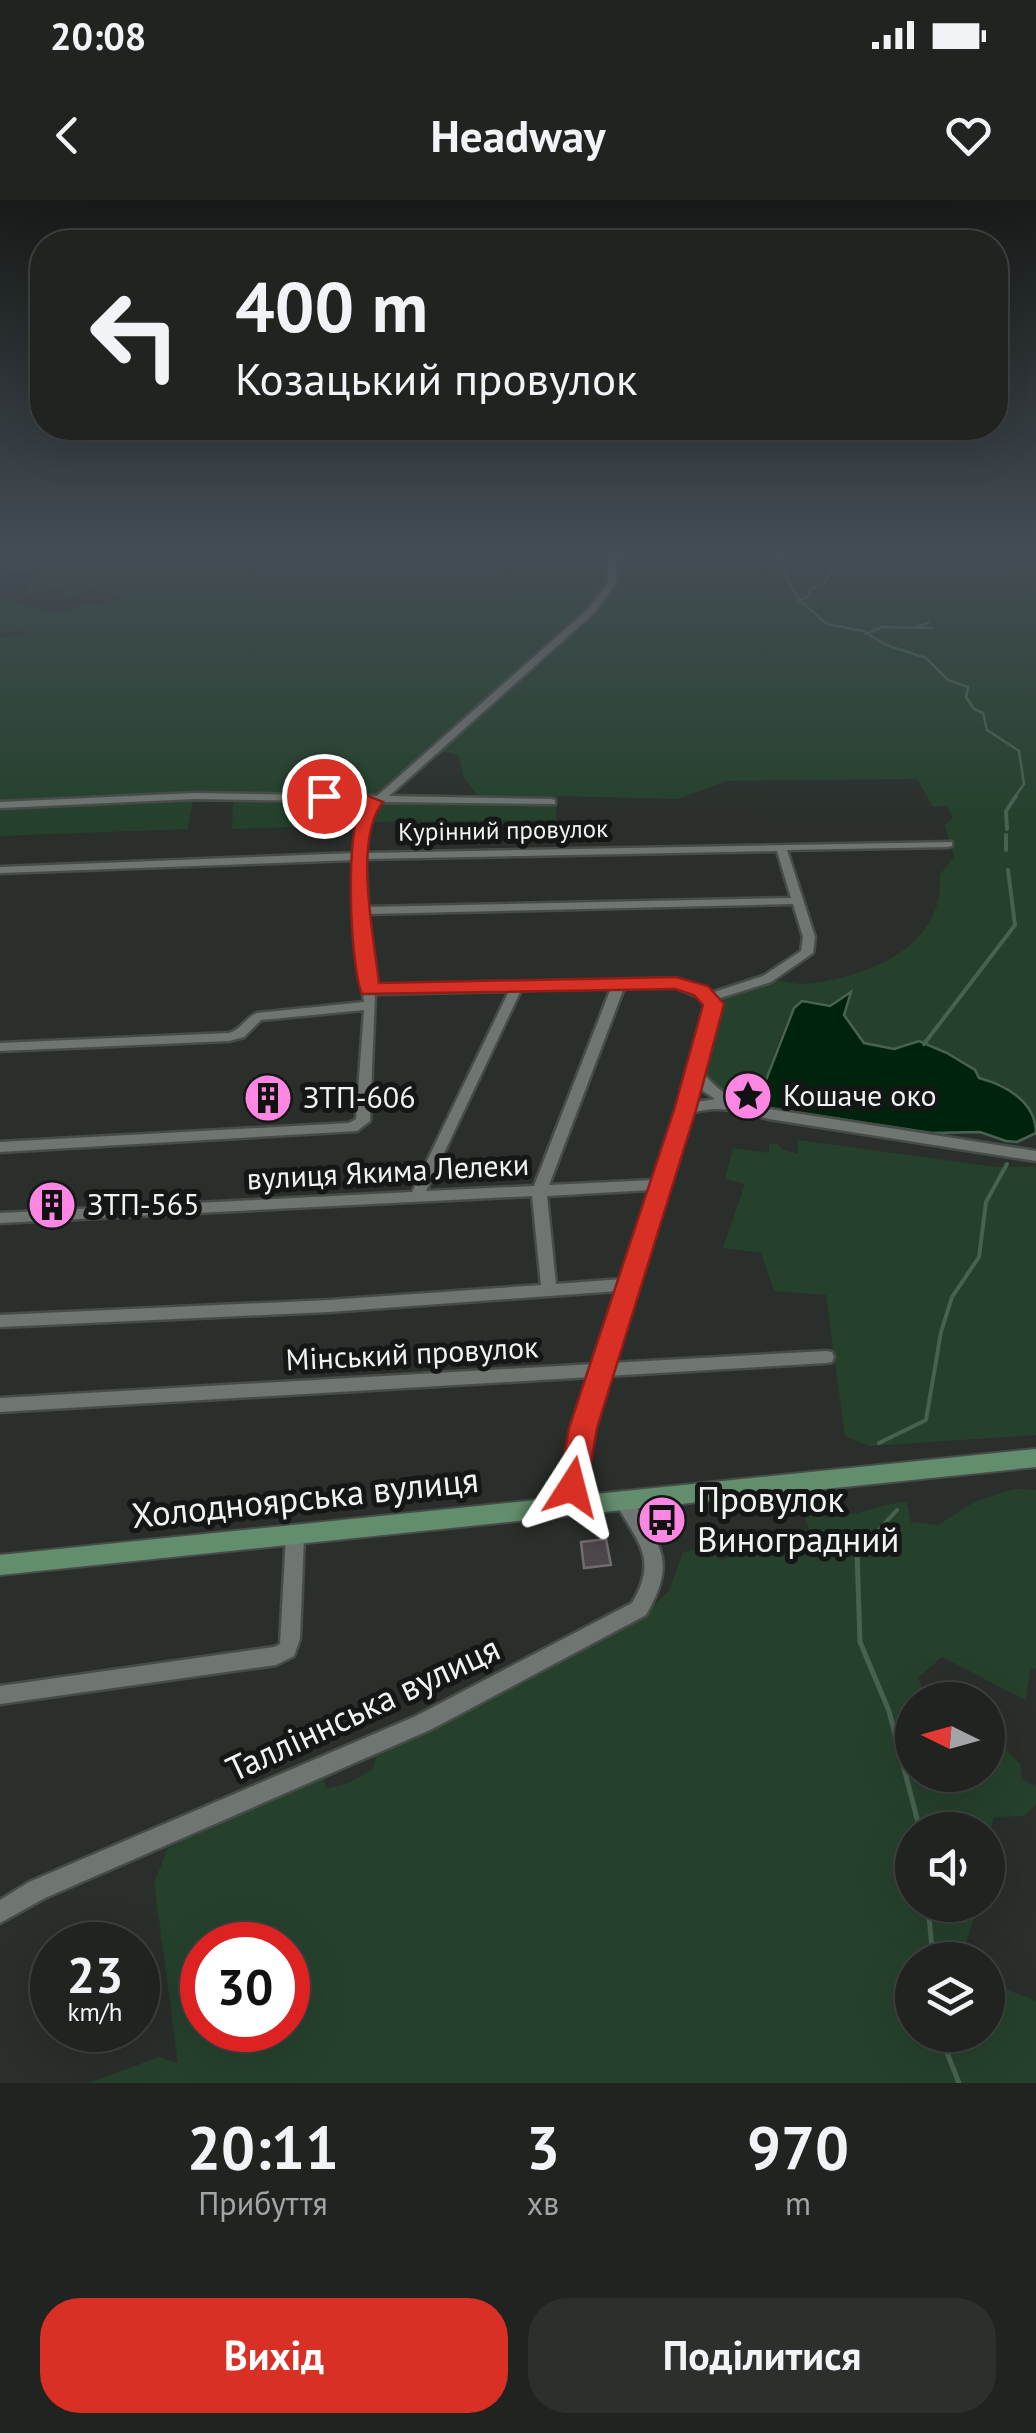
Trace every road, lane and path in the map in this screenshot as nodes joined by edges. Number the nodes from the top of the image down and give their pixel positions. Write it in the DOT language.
graph roads {
  1 [pos="557,642"];
  2 [pos="550,802"];
  3 [pos="0,805"];
  4 [pos="369,807"];
  5 [pos="948,844"];
  6 [pos="781,847"];
  7 [pos="360,858"];
  8 [pos="0,870"];
  9 [pos="798,902"];
  10 [pos="361,912"];
  11 [pos="619,984"];
  12 [pos="517,986"];
  13 [pos="710,997"];
  14 [pos="370,998"];
  15 [pos="0,1048"];
  16 [pos="696,1072"];
  17 [pos="728,1102"];
  18 [pos="685,1110"];
  19 [pos="0,1147"];
  20 [pos="1036,1156"];
  21 [pos="658,1186"];
  22 [pos="539,1192"];
  23 [pos="416,1198"];
  24 [pos="0,1218"];
  25 [pos="630,1284"];
  26 [pos="550,1291"];
  27 [pos="0,1321"];
  28 [pos="826,1358"];
  29 [pos="600,1370"];
  30 [pos="0,1406"];
  31 [pos="1036,1458"];
  32 [pos="623,1499"];
  33 [pos="573,1505"];
  34 [pos="295,1536"];
  35 [pos="0,1566"];
  36 [pos="0,1695"];
  37 [pos="0,1912"];
  1 -- 4 [label="street"];
  2 -- 4 [label="street"];
  3 -- 4 [label="street"];
  4 -- 7 [label="street"];
  5 -- 6 [label="street, Курінний провулок"];
  6 -- 7 [label="street, Курінний провулок"];
  6 -- 9 [label="street"];
  7 -- 8 [label="street, Курінний провулок"];
  7 -- 10 [label="street"];
  9 -- 10 [label="street"];
  9 -- 13 [label="street"];
  10 -- 14 [label="street"];
  11 -- 12 [label="street"];
  11 -- 13 [label="street"];
  11 -- 22 [label="street"];
  12 -- 14 [label="street"];
  12 -- 23 [label="street"];
  13 -- 16 [label="street"];
  14 -- 15 [label="street"];
  14 -- 19 [label="street"];
  16 -- 17 [label="street"];
  16 -- 18 [label="street"];
  17 -- 18 [label="street"];
  17 -- 20 [label="street"];
  18 -- 21 [label="street"];
  21 -- 22 [label="street, вулиця Якима Лелеки"];
  21 -- 25 [label="street"];
  22 -- 23 [label="street, вулиця Якима Лелеки"];
  22 -- 26 [label="street"];
  23 -- 24 [label="street, вулиця Якима Лелеки"];
  25 -- 26 [label="street"];
  25 -- 29 [label="street"];
  26 -- 27 [label="street"];
  28 -- 29 [label="street, Мінський провулок"];
  29 -- 30 [label="street, Мінський провулок"];
  29 -- 33 [label="street"];
  31 -- 32 [label="main road, Холодноярська вулиця"];
  32 -- 33 [label="main road, Холодноярська вулиця"];
  32 -- 37 [label="street, Талліннська вулиця"];
  33 -- 34 [label="main road, Холодноярська вулиця"];
  34 -- 35 [label="main road, Холодноярська вулиця"];
  34 -- 36 [label="street"];
}
